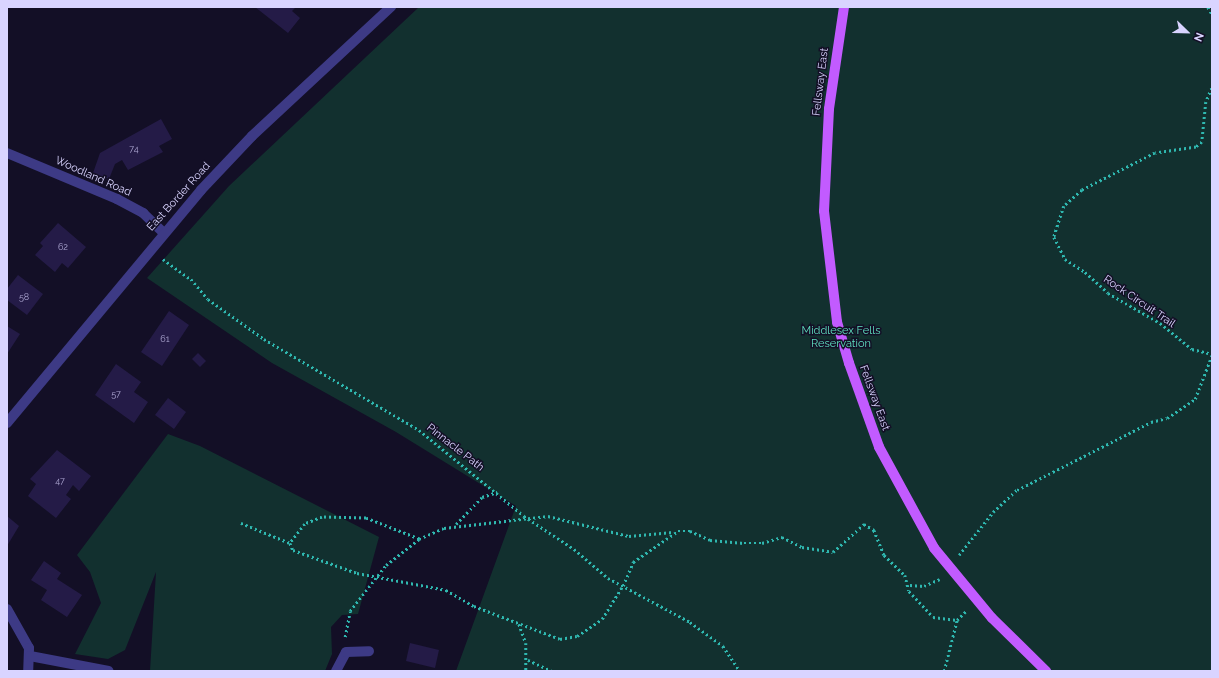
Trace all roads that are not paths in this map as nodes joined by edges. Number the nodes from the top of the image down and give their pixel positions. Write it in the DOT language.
graph roads {
  1 [pos="391,7"];
  2 [pos="844,7"];
  3 [pos="7,153"];
  4 [pos="163,232"];
  5 [pos="7,423"];
  6 [pos="7,610"];
  7 [pos="369,651"];
  8 [pos="30,656"];
  9 [pos="28,671"];
  10 [pos="109,671"];
  11 [pos="336,671"];
  12 [pos="1046,671"];
  1 -- 4 [label="street, East Border Road"];
  2 -- 12 [label="main road, Fellsway East"];
  3 -- 4 [label="street, Woodland Road"];
  4 -- 5 [label="street, East Border Road"];
  6 -- 8 [label="street"];
  7 -- 11 [label="street"];
  8 -- 9 [label="street"];
  8 -- 10 [label="street"];
}
